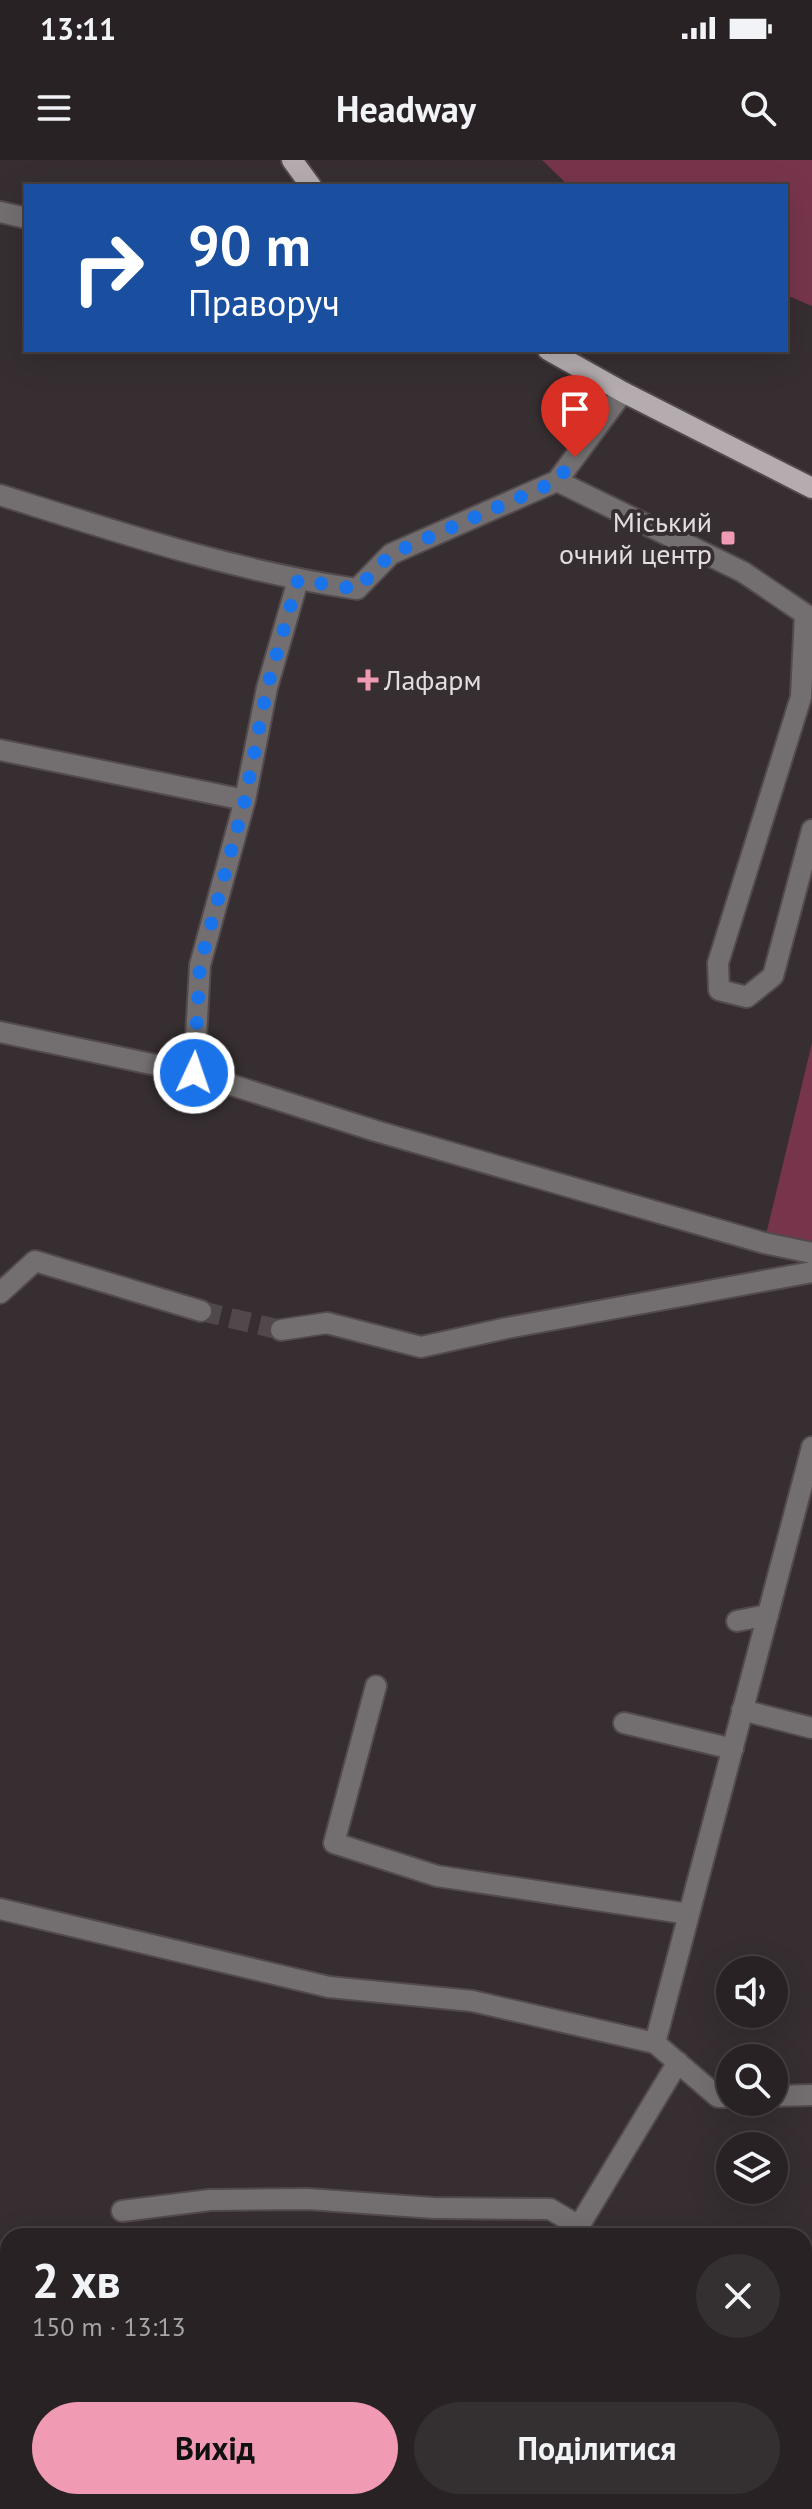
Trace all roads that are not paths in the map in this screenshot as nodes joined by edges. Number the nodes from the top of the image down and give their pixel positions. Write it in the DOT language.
graph roads {
  1 [pos="292,160"];
  2 [pos="310,184"];
  3 [pos="0,212"];
  4 [pos="24,218"];
  5 [pos="552,352"];
  6 [pos="623,392"];
  7 [pos="557,481"];
  8 [pos="812,488"];
  9 [pos="0,495"];
  10 [pos="298,580"];
  11 [pos="0,750"];
  12 [pos="245,800"];
  13 [pos="812,830"];
  14 [pos="0,1032"];
  15 [pos="194,1073"];
  16 [pos="812,1253"];
  17 [pos="812,1272"];
  18 [pos="0,1293"];
  19 [pos="201,1311"];
  20 [pos="281,1330"];
  21 [pos="812,1447"];
  22 [pos="768,1615"];
  23 [pos="737,1621"];
  24 [pos="376,1686"];
  25 [pos="742,1710"];
  26 [pos="624,1723"];
  27 [pos="812,1728"];
  28 [pos="733,1749"];
  29 [pos="0,1909"];
  30 [pos="689,1914"];
  31 [pos="655,2043"];
  32 [pos="678,2062"];
  33 [pos="716,2095"];
  34 [pos="812,2095"];
  35 [pos="788,2096"];
  36 [pos="122,2211"];
  37 [pos="575,2228"];
  38 [pos="581,2228"];
  1 -- 2 [label="main road"];
  3 -- 4 [label="street"];
  5 -- 6 [label="main road"];
  6 -- 7 [label="street"];
  6 -- 8 [label="main road"];
  7 -- 10 [label="street"];
  7 -- 13 [label="street"];
  9 -- 10 [label="street"];
  10 -- 12 [label="street"];
  11 -- 12 [label="street"];
  12 -- 15 [label="street"];
  14 -- 15 [label="street"];
  15 -- 16 [label="street"];
  17 -- 20 [label="street"];
  18 -- 19 [label="street"];
  21 -- 22 [label="street"];
  22 -- 23 [label="street"];
  22 -- 25 [label="street"];
  24 -- 30 [label="street"];
  25 -- 27 [label="street"];
  25 -- 28 [label="street"];
  26 -- 28 [label="street"];
  28 -- 30 [label="street"];
  29 -- 31 [label="street"];
  30 -- 31 [label="street"];
  31 -- 32 [label="street"];
  32 -- 33 [label="street"];
  32 -- 38 [label="street"];
  34 -- 35 [label="street"];
  36 -- 37 [label="street"];
}
